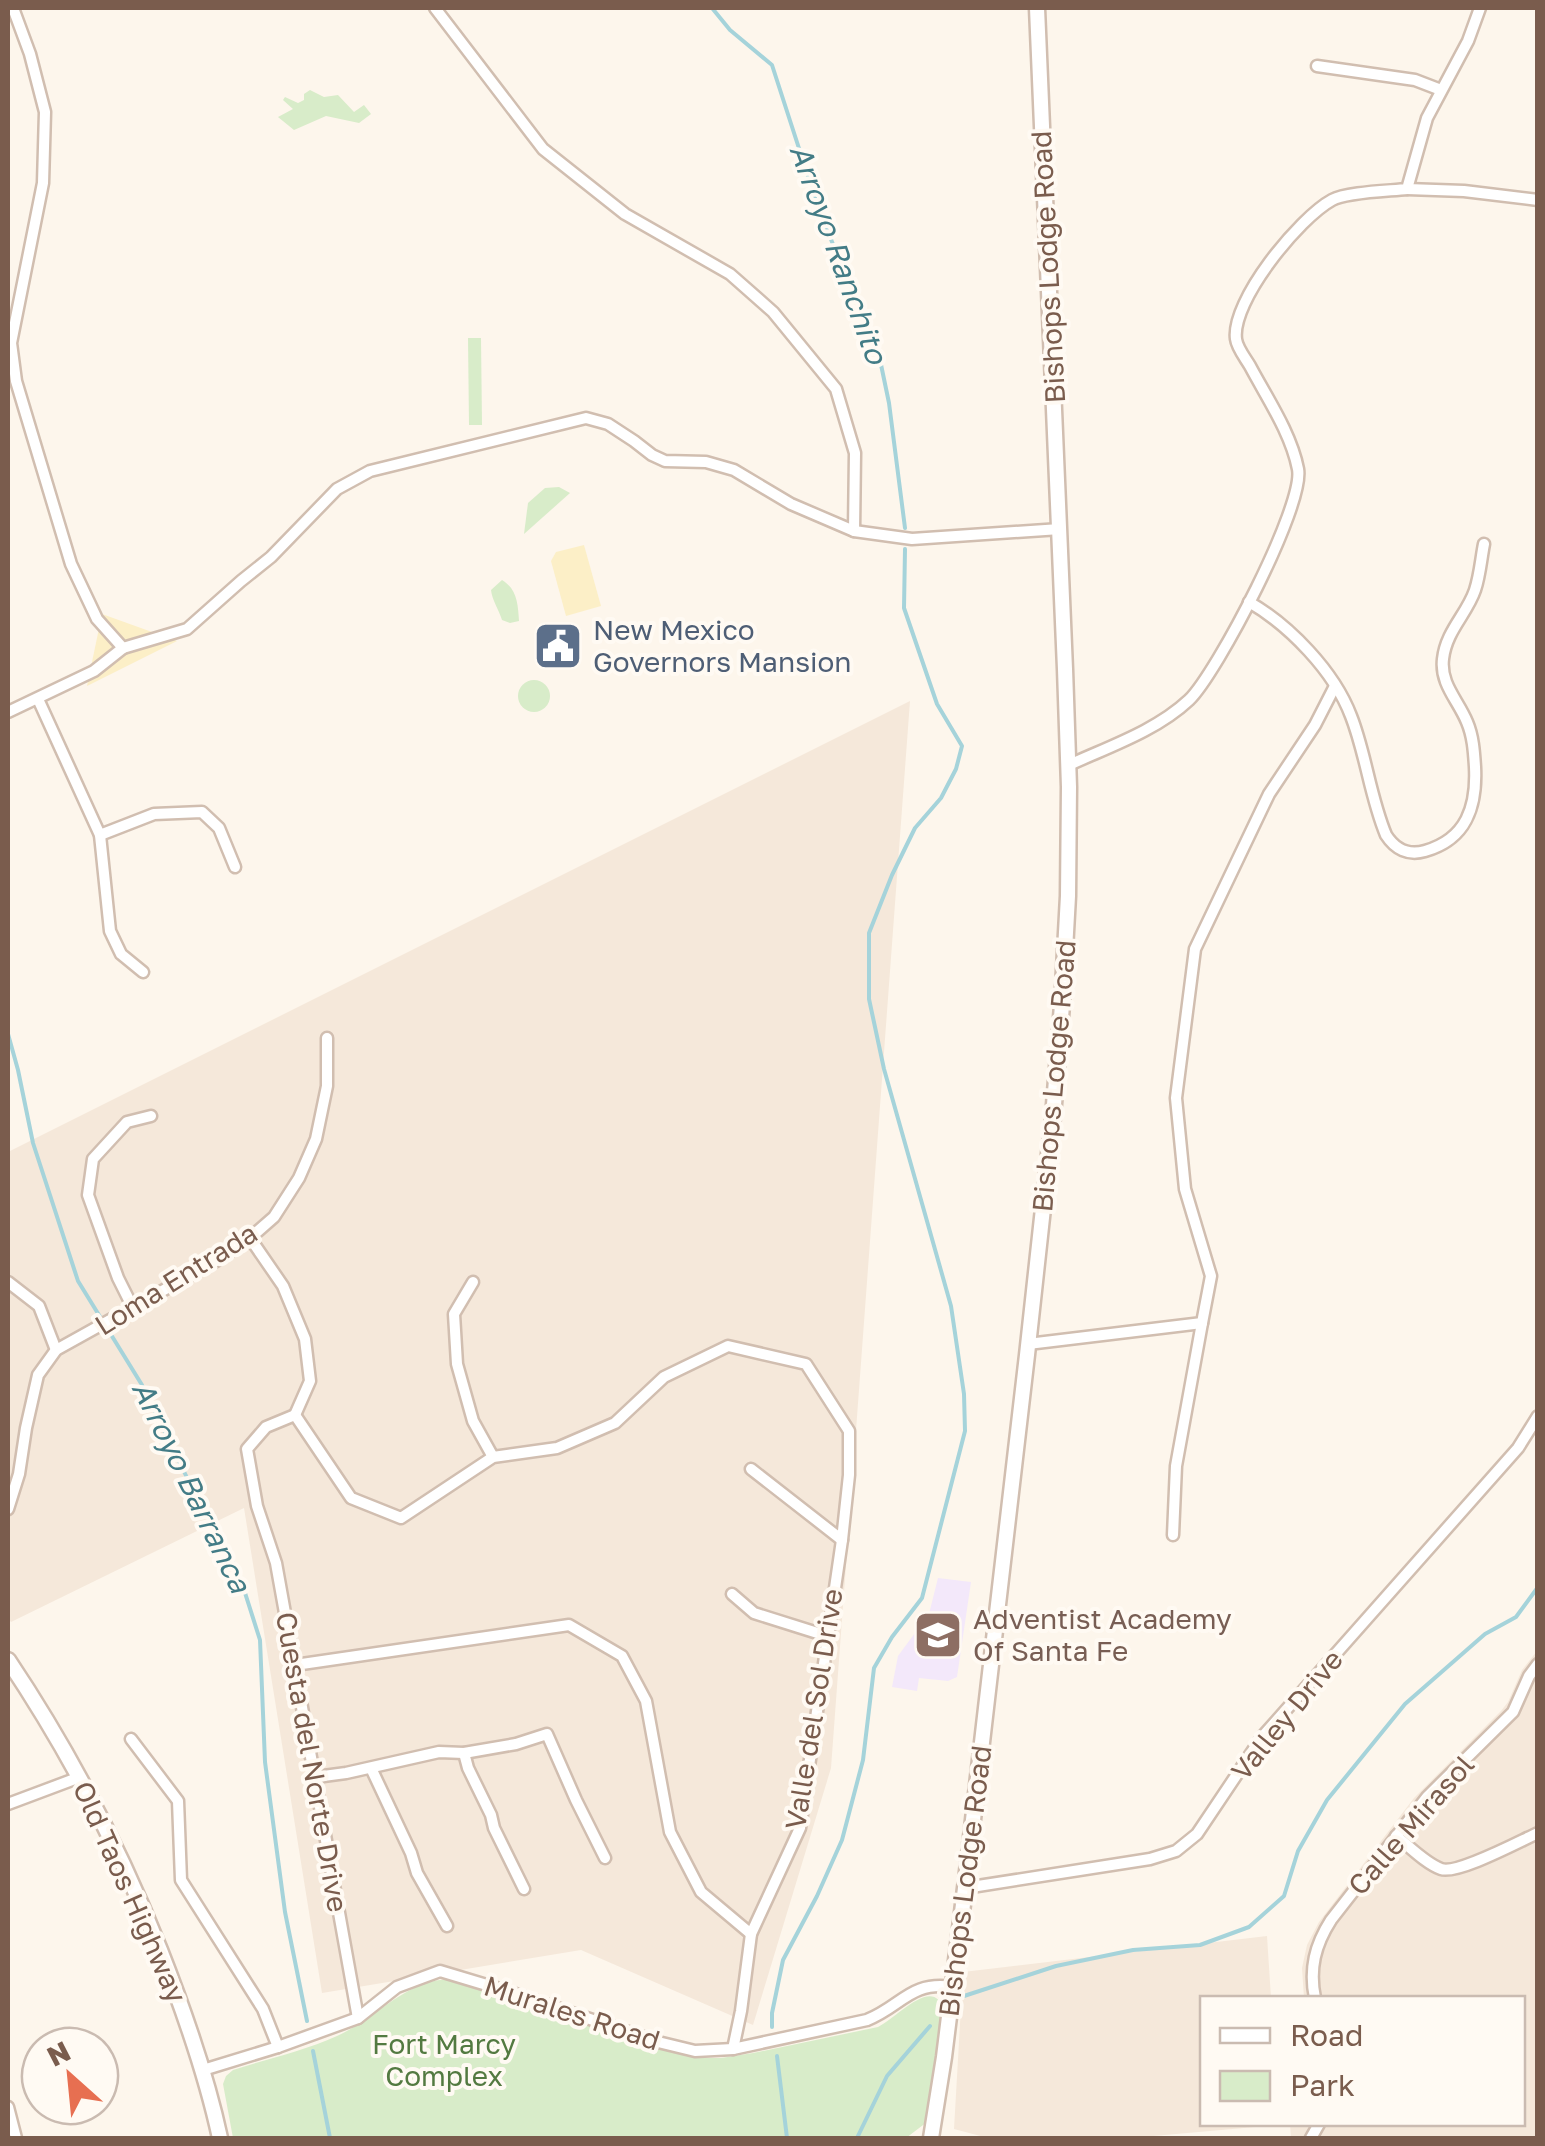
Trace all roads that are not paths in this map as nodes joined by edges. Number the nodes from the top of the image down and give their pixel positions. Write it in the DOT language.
graph roads {
  1 [pos="13,8"];
  2 [pos="435,8"];
  3 [pos="1037,8"];
  4 [pos="1480,8"];
  5 [pos="1317,66"];
  6 [pos="1441,90"];
  7 [pos="1407,189"];
  8 [pos="1538,200"];
  9 [pos="1060,528"];
  10 [pos="854,531"];
  11 [pos="1484,544"];
  12 [pos="1249,602"];
  13 [pos="123,648"];
  14 [pos="1335,686"];
  15 [pos="38,698"];
  16 [pos="8,712"];
  17 [pos="1068,765"];
  18 [pos="100,835"];
  19 [pos="235,867"];
  20 [pos="143,972"];
  21 [pos="327,1038"];
  22 [pos="152,1116"];
  23 [pos="250,1238"];
  24 [pos="8,1282"];
  25 [pos="473,1282"];
  26 [pos="134,1308"];
  27 [pos="1202,1323"];
  28 [pos="1028,1344"];
  29 [pos="56,1350"];
  30 [pos="295,1416"];
  31 [pos="1538,1416"];
  32 [pos="493,1456"];
  33 [pos="751,1469"];
  34 [pos="8,1508"];
  35 [pos="1172,1535"];
  36 [pos="842,1540"];
  37 [pos="732,1594"];
  38 [pos="828,1636"];
  39 [pos="8,1660"];
  40 [pos="1538,1664"];
  41 [pos="295,1665"];
  42 [pos="131,1739"];
  43 [pos="464,1752"];
  44 [pos="370,1768"];
  45 [pos="316,1776"];
  46 [pos="80,1778"];
  47 [pos="8,1804"];
  48 [pos="1538,1833"];
  49 [pos="1396,1836"];
  50 [pos="605,1858"];
  51 [pos="965,1888"];
  52 [pos="524,1890"];
  53 [pos="447,1926"];
  54 [pos="751,1934"];
  55 [pos="952,1987"];
  56 [pos="1315,1996"];
  57 [pos="358,2018"];
  58 [pos="278,2048"];
  59 [pos="733,2049"];
  60 [pos="203,2070"];
  61 [pos="8,2107"];
  62 [pos="16,2138"];
  63 [pos="220,2138"];
  64 [pos="931,2138"];
  1 -- 13 [label="street"];
  2 -- 10 [label="street"];
  3 -- 9 [label="street, Bishops Lodge Road"];
  4 -- 6 [label="street"];
  5 -- 6 [label="street"];
  6 -- 7 [label="street"];
  7 -- 8 [label="street"];
  7 -- 12 [label="street"];
  9 -- 10 [label="street"];
  9 -- 17 [label="street, Bishops Lodge Road"];
  10 -- 13 [label="street"];
  11 -- 14 [label="street"];
  12 -- 14 [label="street"];
  12 -- 17 [label="street"];
  13 -- 15 [label="street"];
  14 -- 27 [label="street"];
  15 -- 16 [label="street"];
  15 -- 18 [label="street"];
  17 -- 28 [label="street, Bishops Lodge Road"];
  18 -- 19 [label="street"];
  18 -- 20 [label="street"];
  21 -- 23 [label="street, Loma Entrada"];
  22 -- 26 [label="street"];
  23 -- 26 [label="street, Loma Entrada"];
  23 -- 30 [label="street"];
  24 -- 29 [label="street"];
  25 -- 32 [label="street"];
  26 -- 29 [label="street, Loma Entrada"];
  27 -- 28 [label="street"];
  27 -- 35 [label="street"];
  28 -- 51 [label="street, Bishops Lodge Road"];
  29 -- 34 [label="street"];
  30 -- 32 [label="street"];
  30 -- 41 [label="street, Cuesta del Norte Drive"];
  31 -- 51 [label="street, Valley Drive"];
  32 -- 36 [label="street, Valle del Sol Drive"];
  33 -- 36 [label="street"];
  36 -- 38 [label="street, Valle del Sol Drive"];
  37 -- 38 [label="street"];
  38 -- 54 [label="street, Valle del Sol Drive"];
  39 -- 46 [label="street, Old Taos Highway"];
  40 -- 49 [label="street, Calle Mirasol"];
  41 -- 45 [label="street, Cuesta del Norte Drive"];
  41 -- 54 [label="street"];
  42 -- 58 [label="street"];
  43 -- 44 [label="street"];
  43 -- 50 [label="street"];
  43 -- 52 [label="street"];
  44 -- 45 [label="street"];
  44 -- 53 [label="street"];
  45 -- 57 [label="street, Cuesta del Norte Drive"];
  46 -- 47 [label="street"];
  46 -- 60 [label="street, Old Taos Highway"];
  48 -- 49 [label="street"];
  49 -- 56 [label="street, Calle Mirasol"];
  51 -- 55 [label="street, Bishops Lodge Road"];
  54 -- 59 [label="street, Valle del Sol Drive"];
  55 -- 59 [label="street, Murales Road"];
  55 -- 64 [label="street, Bishops Lodge Road"];
  57 -- 58 [label="street, Murales Road"];
  57 -- 59 [label="street, Murales Road"];
  58 -- 60 [label="street, Murales Road"];
  60 -- 63 [label="street, Old Taos Highway"];
  61 -- 62 [label="street"];
}
